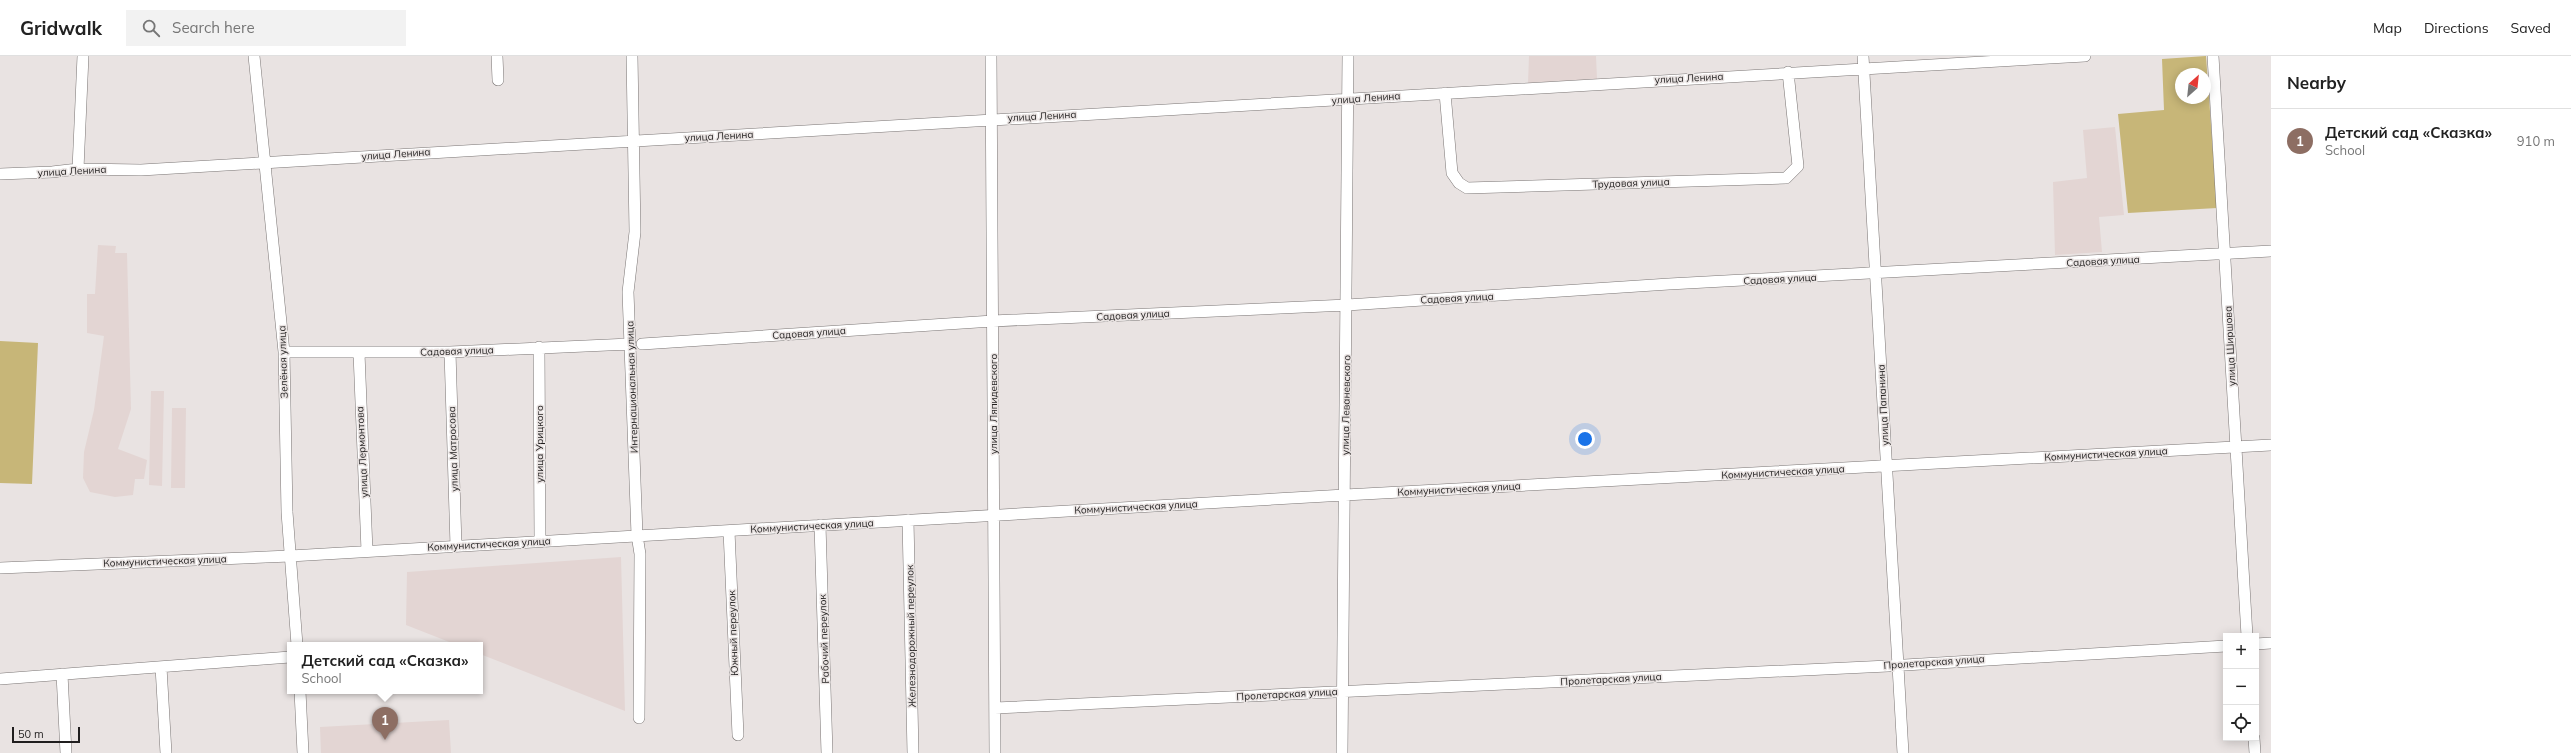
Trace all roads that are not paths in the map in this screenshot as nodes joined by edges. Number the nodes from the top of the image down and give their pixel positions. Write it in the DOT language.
graph roads {
  1 [pos="83,56"];
  2 [pos="254,56"];
  3 [pos="497,56"];
  4 [pos="632,56"];
  5 [pos="991,56"];
  6 [pos="1348,56"];
  7 [pos="2085,56"];
  8 [pos="2214,56"];
  9 [pos="1864,62"];
  10 [pos="1788,72"];
  11 [pos="498,80"];
  12 [pos="1445,93"];
  13 [pos="1348,99"];
  14 [pos="992,119"];
  15 [pos="632,141"];
  16 [pos="264,162"];
  17 [pos="78,169"];
  18 [pos="0,174"];
  19 [pos="2271,251"];
  20 [pos="2225,254"];
  21 [pos="1876,274"];
  22 [pos="1347,305"];
  23 [pos="993,321"];
  24 [pos="630,344"];
  25 [pos="642,344"];
  26 [pos="539,347"];
  27 [pos="284,352"];
  28 [pos="450,352"];
  29 [pos="359,353"];
  30 [pos="2271,445"];
  31 [pos="2235,447"];
  32 [pos="1886,466"];
  33 [pos="1345,495"];
  34 [pos="994,515"];
  35 [pos="908,520"];
  36 [pos="820,525"];
  37 [pos="728,531"];
  38 [pos="637,535"];
  39 [pos="540,541"];
  40 [pos="456,546"];
  41 [pos="367,551"];
  42 [pos="290,556"];
  43 [pos="0,568"];
  44 [pos="2247,633"];
  45 [pos="297,642"];
  46 [pos="2271,643"];
  47 [pos="2259,644"];
  48 [pos="2223,646"];
  49 [pos="287,657"];
  50 [pos="1898,664"];
  51 [pos="161,667"];
  52 [pos="62,674"];
  53 [pos="0,679"];
  54 [pos="1342,692"];
  55 [pos="300,694"];
  56 [pos="995,708"];
  57 [pos="639,718"];
  58 [pos="738,735"];
  59 [pos="2254,741"];
  60 [pos="66,753"];
  61 [pos="166,753"];
  62 [pos="303,753"];
  63 [pos="828,753"];
  64 [pos="913,753"];
  65 [pos="995,753"];
  66 [pos="1342,753"];
  67 [pos="1903,753"];
  68 [pos="2255,753"];
  1 -- 17 [label="street"];
  2 -- 16 [label="street, Зелёная улица"];
  3 -- 11 [label="street"];
  4 -- 15 [label="street, Интернациональная улица"];
  5 -- 14 [label="street, улица Ляпидевского"];
  6 -- 13 [label="street, улица Леваневского"];
  7 -- 9 [label="street, улица Ленина"];
  8 -- 20 [label="street, улица Ширшова"];
  9 -- 10 [label="street, улица Ленина"];
  9 -- 21 [label="street, улица Папанина"];
  10 -- 12 [label="street, улица Ленина"];
  10 -- 12 [label="street, Трудовая улица"];
  12 -- 13 [label="street, улица Ленина"];
  13 -- 14 [label="street, улица Ленина"];
  13 -- 22 [label="street, улица Леваневского"];
  14 -- 15 [label="street, улица Ленина"];
  14 -- 23 [label="street, улица Ляпидевского"];
  15 -- 16 [label="street, улица Ленина"];
  15 -- 24 [label="street, Интернациональная улица"];
  16 -- 17 [label="street, улица Ленина"];
  16 -- 27 [label="street, Зелёная улица"];
  17 -- 18 [label="street, улица Ленина"];
  19 -- 20 [label="street, Садовая улица"];
  20 -- 21 [label="street, Садовая улица"];
  20 -- 31 [label="street, улица Ширшова"];
  21 -- 22 [label="street, Садовая улица"];
  21 -- 32 [label="street, улица Папанина"];
  22 -- 23 [label="street, Садовая улица"];
  22 -- 33 [label="street, улица Леваневского"];
  23 -- 25 [label="street, Садовая улица"];
  23 -- 34 [label="street, улица Ляпидевского"];
  24 -- 26 [label="street, Садовая улица"];
  24 -- 38 [label="street, Интернациональная улица"];
  26 -- 28 [label="street, Садовая улица"];
  26 -- 39 [label="street, улица Урицкого"];
  27 -- 29 [label="street, Садовая улица"];
  27 -- 42 [label="street, Зелёная улица"];
  28 -- 29 [label="street, Садовая улица"];
  28 -- 40 [label="street, улица Матросова"];
  29 -- 41 [label="street, улица Лермонтова"];
  30 -- 31 [label="street, Коммунистическая улица"];
  31 -- 32 [label="street, Коммунистическая улица"];
  31 -- 44 [label="street, улица Ширшова"];
  32 -- 33 [label="street, Коммунистическая улица"];
  32 -- 50 [label="street, улица Папанина"];
  33 -- 34 [label="street, Коммунистическая улица"];
  33 -- 54 [label="street, улица Леваневского"];
  34 -- 35 [label="street, Коммунистическая улица"];
  34 -- 56 [label="street, улица Ляпидевского"];
  35 -- 36 [label="street, Коммунистическая улица"];
  35 -- 64 [label="street, Железнодорожный переулок"];
  36 -- 37 [label="street, Коммунистическая улица"];
  36 -- 63 [label="street, Рабочий переулок"];
  37 -- 38 [label="street, Коммунистическая улица"];
  37 -- 58 [label="street, Южный переулок"];
  38 -- 39 [label="street, Коммунистическая улица"];
  38 -- 57 [label="street, Интернациональная улица"];
  39 -- 40 [label="street, Коммунистическая улица"];
  40 -- 41 [label="street, Коммунистическая улица"];
  41 -- 42 [label="street, Коммунистическая улица"];
  42 -- 43 [label="street, Коммунистическая улица"];
  42 -- 45 [label="street, Зелёная улица"];
  46 -- 47 [label="street"];
  48 -- 50 [label="street, Пролетарская улица"];
  49 -- 51 [label="street"];
  50 -- 54 [label="street, Пролетарская улица"];
  50 -- 67 [label="street, улица Папанина"];
  51 -- 52 [label="street"];
  51 -- 61 [label="street"];
  52 -- 53 [label="street"];
  52 -- 60 [label="street"];
  54 -- 56 [label="street, Пролетарская улица"];
  54 -- 66 [label="street, улица Леваневского"];
  55 -- 62 [label="street"];
  56 -- 65 [label="street, улица Ляпидевского"];
  59 -- 68 [label="street"];
}
